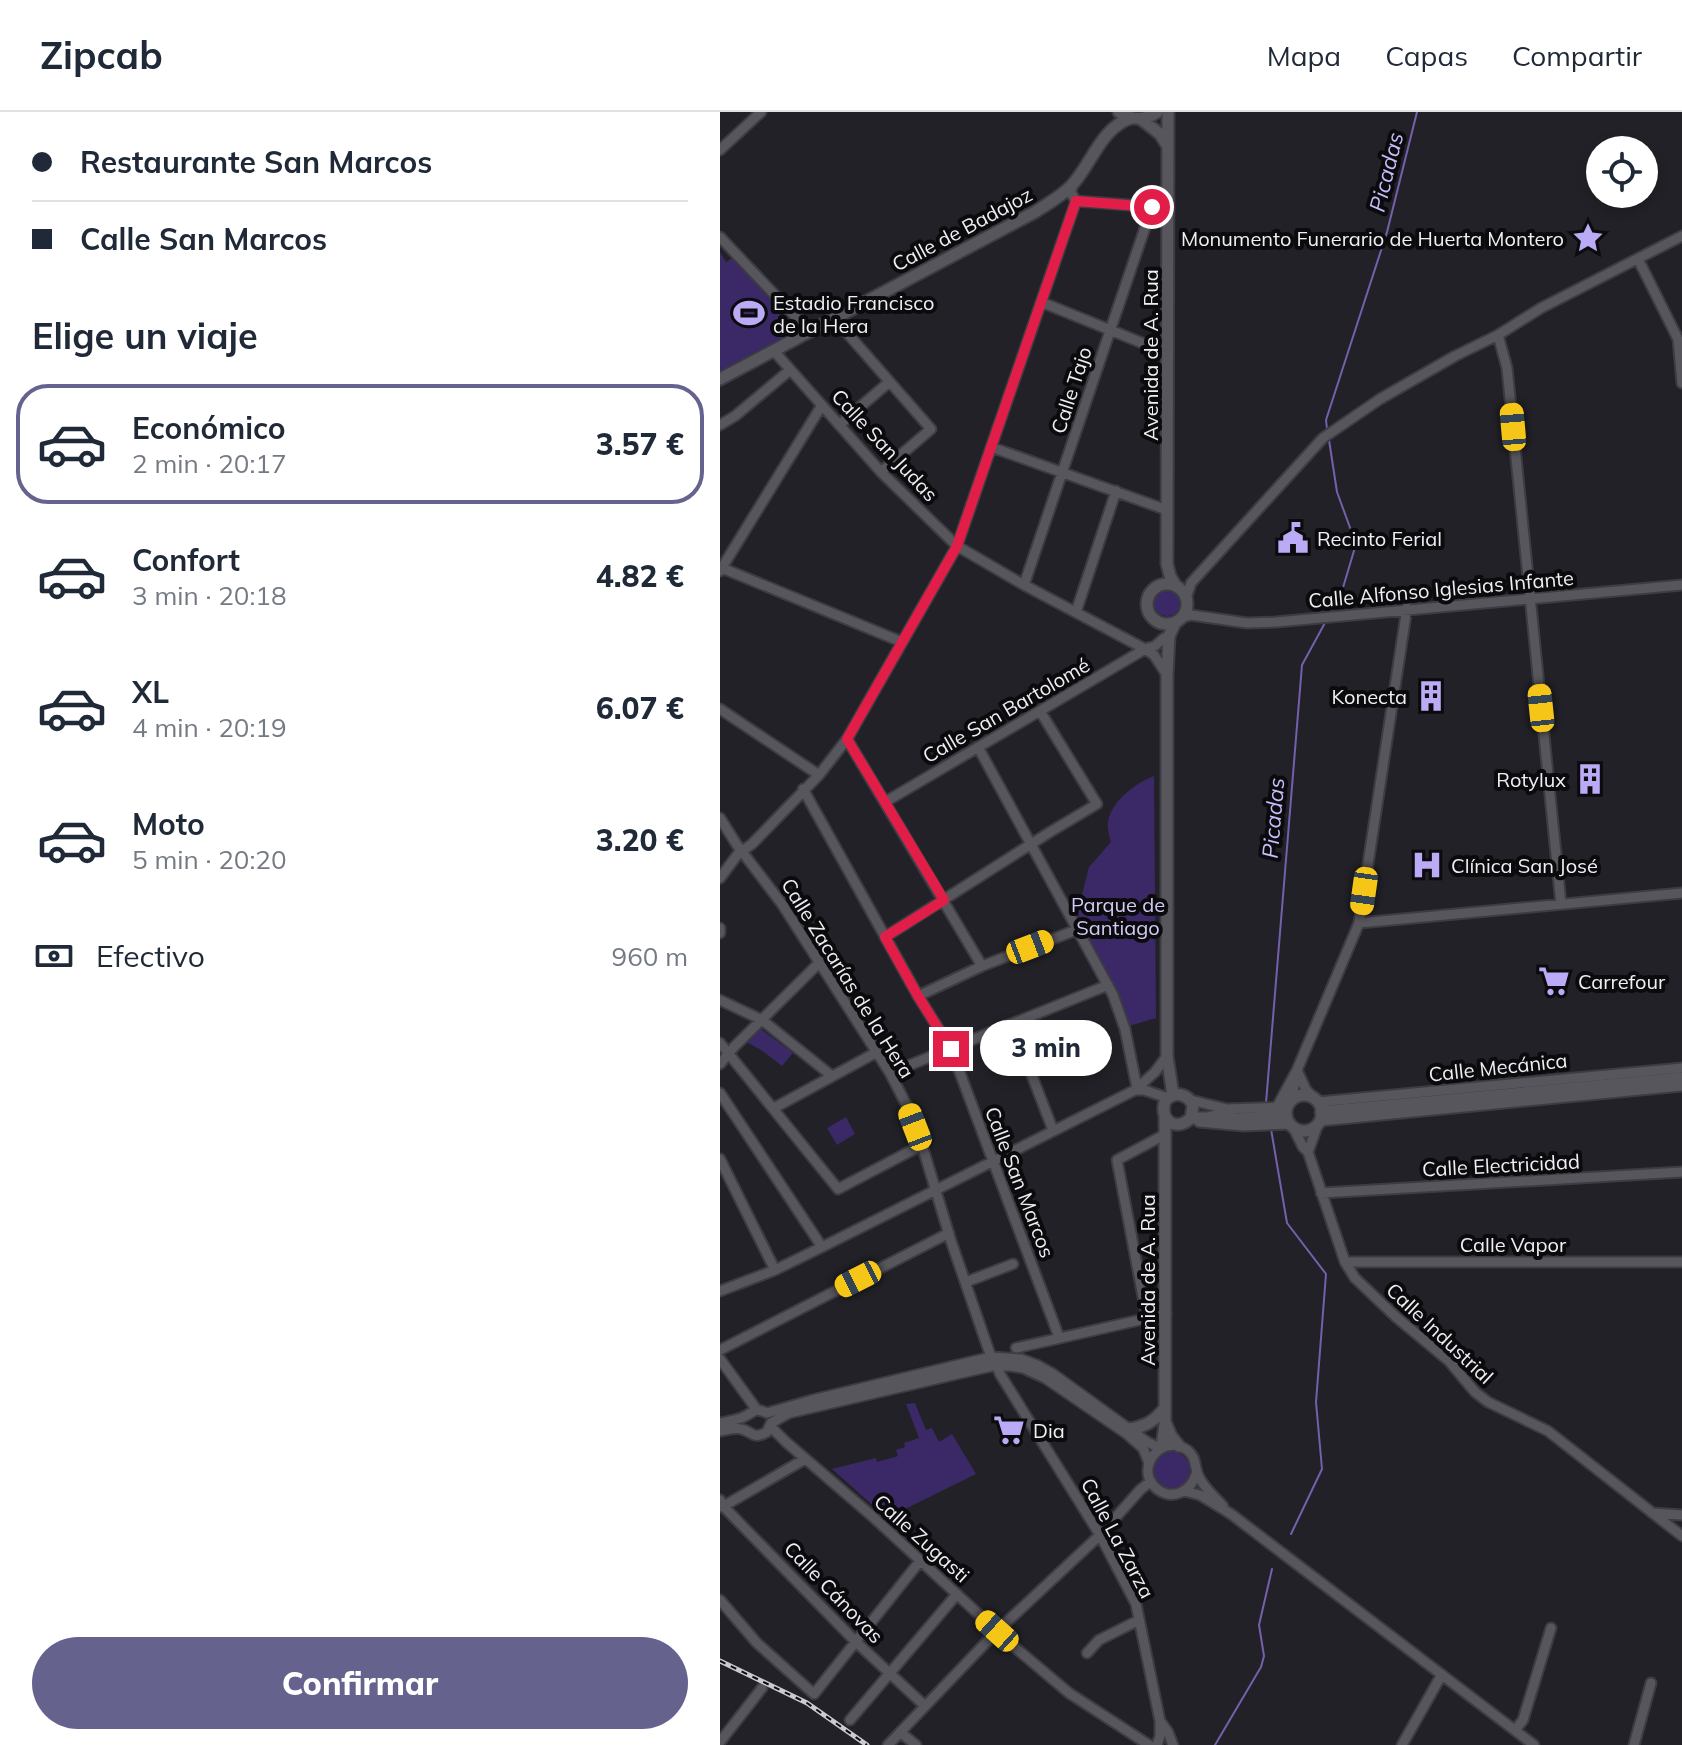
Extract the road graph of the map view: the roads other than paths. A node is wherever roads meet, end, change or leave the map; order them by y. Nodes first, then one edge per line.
1 (761, 112) edge
2 (1157, 112) edge
3 (1168, 112) edge
4 (1126, 115) edge
5 (1167, 146) junction
6 (720, 150) edge
7 (1072, 185) junction
8 (1076, 201) junction
9 (1152, 207) junction
10 (1169, 208) junction
11 (1682, 236) edge
12 (721, 239) edge
13 (1638, 259) junction
14 (1041, 302) junction
15 (834, 318) junction
16 (1109, 330) junction
17 (809, 331) junction
18 (1498, 335) junction
19 (773, 350) junction
20 (1167, 353) junction
21 (790, 370) junction
22 (720, 379) edge
23 (888, 383) junction
24 (1682, 383) edge
25 (822, 405) junction
26 (735, 416) junction
27 (720, 425) edge
28 (839, 425) junction
29 (720, 435) edge
30 (991, 447) junction
31 (881, 472) junction
32 (1063, 472) junction
33 (1116, 491) junction
34 (1167, 510) junction
35 (957, 546) junction
36 (1167, 564) junction
37 (721, 569) edge
38 (1191, 583) junction
39 (1024, 585) junction
40 (1682, 585) edge
41 (1159, 586) junction
42 (1176, 586) junction
43 (1529, 599) junction
44 (1187, 602) junction
45 (1407, 608) junction
46 (1076, 612) junction
47 (1204, 616) junction
48 (1178, 620) junction
49 (1160, 623) junction
50 (1164, 638) junction
51 (902, 642) junction
52 (1150, 652) junction
53 (1167, 655) junction
54 (1167, 675) junction
55 (720, 709) edge
56 (1040, 711) junction
57 (847, 739) junction
58 (978, 747) junction
59 (819, 775) junction
60 (803, 789) junction
61 (885, 802) junction
62 (720, 818) edge
63 (1032, 844) junction
64 (742, 850) junction
65 (720, 878) edge
66 (1682, 893) edge
67 (944, 900) junction
68 (1561, 904) junction
69 (1359, 923) junction
70 (1079, 929) junction
71 (885, 937) junction
72 (820, 962) junction
73 (982, 966) junction
74 (1108, 985) junction
75 (918, 996) junction
76 (720, 1000) edge
77 (762, 1020) junction
78 (1012, 1024) junction
79 (720, 1043) edge
80 (951, 1049) junction
81 (877, 1052) junction
82 (729, 1054) junction
83 (1167, 1056) junction
84 (720, 1064) edge
85 (1682, 1068) edge
86 (1297, 1070) junction
87 (890, 1073) junction
88 (832, 1076) junction
89 (1682, 1078) edge
90 (1682, 1086) edge
91 (1136, 1089) junction
92 (720, 1093) edge
93 (1170, 1096) junction
94 (774, 1108) junction
95 (1188, 1111) junction
96 (1318, 1112) junction
97 (1164, 1114) junction
98 (1278, 1115) junction
99 (1053, 1130) junction
100 (1164, 1135) junction
101 (922, 1145) junction
102 (1165, 1151) junction
103 (1308, 1152) junction
104 (720, 1159) edge
105 (994, 1162) junction
106 (1682, 1172) edge
107 (936, 1192) junction
108 (1321, 1193) junction
109 (949, 1233) junction
110 (822, 1247) junction
111 (1345, 1262) junction
112 (1682, 1262) edge
113 (1013, 1264) dead end
114 (775, 1270) junction
115 (966, 1282) junction
116 (720, 1291) edge
117 (1166, 1314) junction
118 (1147, 1318) junction
119 (1059, 1337) junction
120 (1016, 1348) dead end
121 (720, 1350) edge
122 (720, 1359) edge
123 (994, 1361) junction
124 (1165, 1408) junction
125 (746, 1417) junction
126 (766, 1421) junction
127 (720, 1423) edge
128 (1165, 1424) junction
129 (1130, 1429) junction
130 (746, 1430) junction
131 (720, 1431) edge
132 (1179, 1446) junction
133 (1161, 1448) junction
134 (805, 1459) junction
135 (1149, 1463) junction
136 (1196, 1474) junction
137 (1151, 1481) junction
138 (1184, 1491) junction
139 (721, 1505) edge
140 (1652, 1513) junction
141 (1231, 1514) junction
142 (1682, 1515) edge
143 (1100, 1535) junction
144 (1682, 1536) edge
145 (920, 1561) junction
146 (957, 1594) junction
147 (720, 1600) edge
148 (1139, 1620) junction
149 (1551, 1628) dead end
150 (997, 1631) junction
151 (856, 1642) junction
152 (1087, 1653) dead end
153 (889, 1674) junction
154 (1441, 1676) junction
155 (1651, 1683) dead end
156 (762, 1688) dead end
157 (925, 1706) junction
158 (850, 1720) dead end
159 (1160, 1721) junction
160 (1515, 1730) junction
161 (900, 1732) junction
162 (721, 1736) edge
163 (888, 1745) edge
164 (916, 1745) edge
165 (1149, 1745) edge
166 (1157, 1745) edge
167 (1173, 1745) edge
168 (1402, 1745) edge
169 (1534, 1745) edge
170 (1634, 1745) edge

1 - 6 street
2 - 4 street, Calle de Badajoz
3 - 5 street, Avenida de A. Rua
4 - 5 street
4 - 7 street, Calle de Badajoz
5 - 10 street, Avenida de A. Rua
7 - 8 street
7 - 15 street, Calle de Badajoz
8 - 9 street
8 - 14 street
9 - 10 street
9 - 16 street, Calle Tajo
10 - 20 street, Avenida de A. Rua
11 - 13 street
12 - 17 street
13 - 18 street
13 - 24 street
14 - 16 street
14 - 30 street
15 - 17 street, Calle de Badajoz
15 - 23 street
16 - 20 street
16 - 32 street, Calle Tajo
17 - 19 street, Calle de Badajoz
18 - 38 street
18 - 43 street
19 - 21 street, Calle San Judas
19 - 22 street, Calle de Badajoz
20 - 34 street, Avenida de A. Rua
21 - 25 street, Calle San Judas
21 - 26 street
23 - 28 street
23 - 31 street
25 - 28 street, Calle San Judas
25 - 37 street
26 - 27 street
26 - 29 street
28 - 31 street, Calle San Judas
30 - 32 street
30 - 35 street
31 - 35 street, Calle San Judas
32 - 33 street
32 - 39 street, Calle Tajo
33 - 34 street
33 - 46 street
34 - 36 street, Avenida de A. Rua
35 - 39 street, Calle San Judas
35 - 51 street
36 - 41 street, Avenida de A. Rua
36 - 42 street, Avenida de A. Rua
37 - 51 street
38 - 42 street
38 - 44 street
39 - 46 street, Calle San Judas
40 - 43 street, Calle Alfonso Iglesias Infante
41 - 42 street
41 - 49 street
42 - 44 street
43 - 45 street, Calle Alfonso Iglesias Infante
43 - 68 street
44 - 47 street, Calle Alfonso Iglesias Infante
44 - 48 street
45 - 47 street, Calle Alfonso Iglesias Infante
45 - 69 street
46 - 52 street, Calle San Judas
47 - 48 street, Calle Alfonso Iglesias Infante
48 - 49 street
48 - 53 street
49 - 50 street
50 - 52 street
50 - 53 street
51 - 57 street
52 - 53 street, Calle San Judas
52 - 54 street, Calle San Judas
52 - 56 street, Calle San Bartolomé
53 - 54 street
54 - 83 street
55 - 59 street
56 - 58 street, Calle San Bartolomé
56 - 63 street
57 - 59 street
57 - 61 street
58 - 61 street, Calle San Bartolomé
58 - 63 street
59 - 60 street
60 - 64 street
60 - 71 street, Calle San Marcos
61 - 67 street
62 - 64 street, Calle Zacarías de la Hera
63 - 67 street
63 - 70 street
64 - 65 street
64 - 72 street, Calle Zacarías de la Hera
66 - 68 street
67 - 71 street
67 - 73 street
68 - 69 street
69 - 86 street
70 - 73 street
70 - 74 street
71 - 75 street, Calle San Marcos
72 - 77 street
72 - 81 street, Calle Zacarías de la Hera
73 - 75 street
74 - 78 street
74 - 91 street
75 - 80 street, Calle San Marcos
76 - 77 street
77 - 82 street
77 - 88 street
78 - 80 street
78 - 99 street
79 - 82 street
80 - 87 street
80 - 105 street, Calle San Marcos
81 - 87 street, Calle Zacarías de la Hera
81 - 88 street
82 - 84 street
82 - 94 street
83 - 91 street
83 - 93 street
83 - 95 street
85 - 96 street, Calle Mecánica
86 - 96 street
86 - 98 street
86 - 98 street
87 - 101 street, Calle Zacarías de la Hera
88 - 94 street
89 - 96 street
90 - 96 street, Calle Mecánica
91 - 93 street
91 - 97 street
91 - 99 street
92 - 110 street
93 - 95 street
93 - 97 street
94 - 101 street
95 - 97 street
95 - 98 street
95 - 98 street
95 - 98 street
95 - 102 street, Avenida de A. Rua
96 - 98 street
96 - 98 street
96 - 103 street
97 - 100 street, Avenida de A. Rua
98 - 103 street, Calle Industrial
99 - 105 street
100 - 102 street, Avenida de A. Rua
100 - 118 street
101 - 107 street, Calle Zacarías de la Hera
102 - 117 street, Avenida de A. Rua
103 - 108 street, Calle Industrial
104 - 114 street
105 - 107 street
105 - 119 street, Calle San Marcos
106 - 108 street, Calle Electricidad
107 - 109 street, Calle Zacarías de la Hera
107 - 110 street
108 - 111 street, Calle Industrial
109 - 115 street, Calle Zacarías de la Hera
109 - 121 street
110 - 114 street
111 - 112 street, Calle Vapor
111 - 140 street, Calle Industrial
113 - 115 street
114 - 116 street
115 - 123 street, Calle Zacarías de la Hera
117 - 118 street
117 - 124 street, Avenida de A. Rua
118 - 119 street
119 - 120 street
122 - 126 street
123 - 126 street
123 - 129 street
123 - 135 street
123 - 143 street, Calle La Zarza
124 - 128 street, Avenida de A. Rua
124 - 129 street
125 - 126 street
125 - 127 street
125 - 130 street
126 - 130 street, Calle Zugasti
126 - 134 street, Calle Zugasti
128 - 132 street
128 - 133 street, Avenida de A. Rua
129 - 133 street
130 - 131 street, Calle Zugasti
132 - 133 street
132 - 136 street
133 - 135 street
134 - 139 street
134 - 145 street, Calle Zugasti
135 - 137 street
136 - 138 street
136 - 141 street
137 - 138 street
137 - 143 street
138 - 141 street
139 - 151 street, Calle Cánovas
140 - 142 street
140 - 144 street, Calle Industrial
141 - 154 street
143 - 148 street, Calle La Zarza
143 - 150 street
145 - 146 street, Calle Zugasti
145 - 151 street
146 - 150 street, Calle Zugasti
146 - 153 street
147 - 151 street
148 - 152 street
148 - 159 street, Calle La Zarza
149 - 160 street
150 - 157 street
150 - 165 street, Calle Zugasti
151 - 153 street, Calle Cánovas
153 - 157 street, Calle Cánovas
153 - 158 street
154 - 160 street
154 - 168 street
155 - 170 street
156 - 162 street
157 - 161 street
159 - 166 street, Calle La Zarza
159 - 167 street
160 - 169 street
161 - 163 street
161 - 164 street

